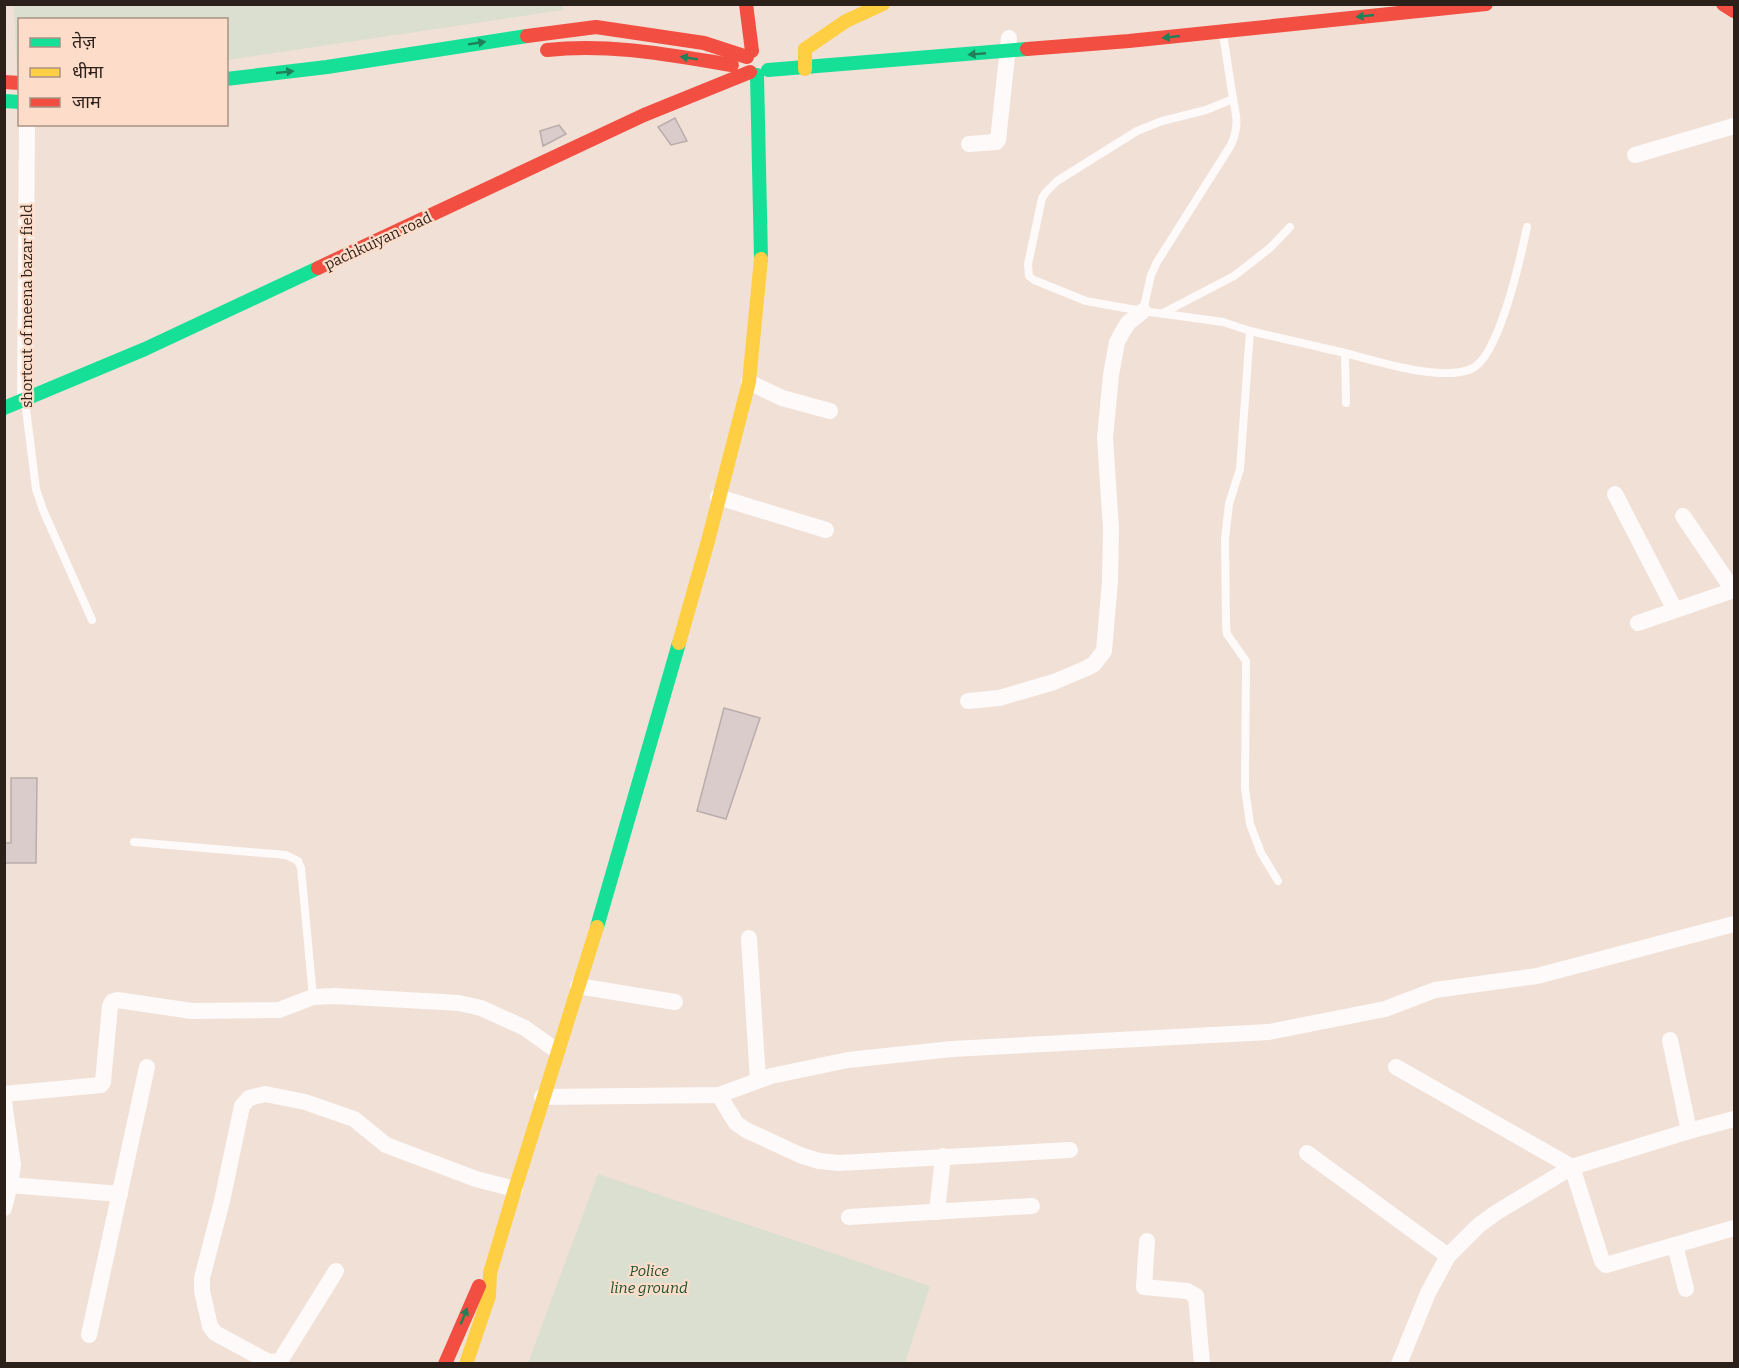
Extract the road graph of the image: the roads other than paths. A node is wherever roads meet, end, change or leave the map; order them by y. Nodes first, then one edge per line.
1 (746, 4) edge
2 (883, 4) edge
3 (1486, 4) edge
4 (1723, 4) edge
5 (1732, 4) edge
6 (1319, 6) edge
7 (1734, 10) edge
8 (845, 13) edge
9 (1321, 21) junction
10 (596, 27) junction
11 (1222, 32) junction
12 (1056, 33) dead end
13 (1008, 45) junction
14 (597, 47) junction
15 (430, 51) junction
16 (534, 51) dead end
17 (758, 63) junction
18 (805, 63) junction
19 (432, 67) dead end
20 (228, 78) edge
21 (1233, 99) junction
22 (27, 126) edge
23 (1734, 126) edge
24 (969, 144) dead end
25 (1635, 155) dead end
26 (1290, 227) dead end
27 (1527, 227) dead end
28 (1143, 311) junction
29 (1163, 313) junction
30 (1250, 331) junction
31 (1345, 353) junction
32 (749, 382) junction
33 (25, 400) junction
34 (1346, 403) dead end
35 (4, 408) edge
36 (830, 411) dead end
37 (1615, 494) dead end
38 (718, 497) junction
39 (1683, 516) dead end
40 (826, 530) dead end
41 (1734, 590) edge
42 (1675, 610) junction
43 (92, 620) dead end
44 (1638, 622) dead end
45 (968, 701) dead end
46 (134, 842) dead end
47 (1278, 881) dead end
48 (1734, 924) edge
49 (749, 938) dead end
50 (578, 986) junction
51 (314, 997) junction
52 (675, 1002) dead end
53 (1670, 1040) dead end
54 (557, 1051) junction
55 (147, 1067) dead end
56 (1396, 1067) dead end
57 (758, 1080) junction
58 (4, 1094) edge
59 (719, 1095) junction
60 (542, 1097) junction
61 (4, 1102) edge
62 (1734, 1119) edge
63 (1689, 1131) junction
64 (1070, 1150) dead end
65 (1307, 1154) dead end
66 (943, 1156) junction
67 (1572, 1167) junction
68 (10, 1185) junction
69 (515, 1189) junction
70 (120, 1194) junction
71 (1032, 1206) dead end
72 (4, 1208) edge
73 (937, 1212) junction
74 (849, 1217) dead end
75 (1734, 1228) edge
76 (1147, 1241) dead end
77 (1675, 1245) junction
78 (1448, 1256) junction
79 (336, 1271) dead end
80 (490, 1273) junction
81 (1686, 1289) dead end
82 (89, 1335) dead end
83 (445, 1364) edge
84 (466, 1364) edge
85 (1202, 1364) edge
86 (1400, 1364) edge

1 - 17 main road
2 - 8 main road
3 -> 9 main road
4 - 7 main road
5 - 7 main road
6 - 9 main road
8 - 18 main road
9 - 11 main road
10 - 14 main road
15 -> 10 main road
10 - 17 main road
11 -> 13 main road
11 - 21 lane
12 - 13 main road
13 - 18 main road
13 - 24 street
14 - 16 main road
17 -> 14 main road
15 - 19 main road
20 -> 15 main road
17 - 18 main road
17 - 32 main road
17 - 33 main road, pachkuiyan road
21 - 28 lane
21 - 28 lane
22 - 33 street, shortcut of meena bazar field
23 - 25 street
26 - 29 lane
27 - 31 lane
28 - 29 lane
28 - 45 street
29 - 30 lane
30 - 31 lane
30 - 47 lane
31 - 34 lane
32 - 36 street
32 - 38 main road
33 - 35 main road, pachkuiyan road
33 - 43 lane, shortcut of meena bazar field
37 - 42 street
38 - 40 street
38 - 50 main road
39 - 41 street
41 - 42 street
42 - 44 street
46 - 51 lane
48 - 57 street
49 - 57 street
50 - 52 street
50 - 54 main road
51 - 54 street
51 - 58 street
53 - 63 street
54 - 60 main road
55 - 70 street
56 - 67 street
57 - 59 street
59 - 60 street
59 - 66 street
60 - 69 main road
61 - 68 street
62 - 63 street
63 - 67 street
64 - 66 street
65 - 78 street
66 - 73 street
67 - 77 street
67 - 78 street
68 - 70 street
68 - 72 street
69 - 79 street
69 - 80 main road
70 - 82 street
71 - 73 street
73 - 74 street
75 - 77 street
76 - 85 street
77 - 81 street
78 - 86 street
83 -> 80 main road
80 - 84 main road

